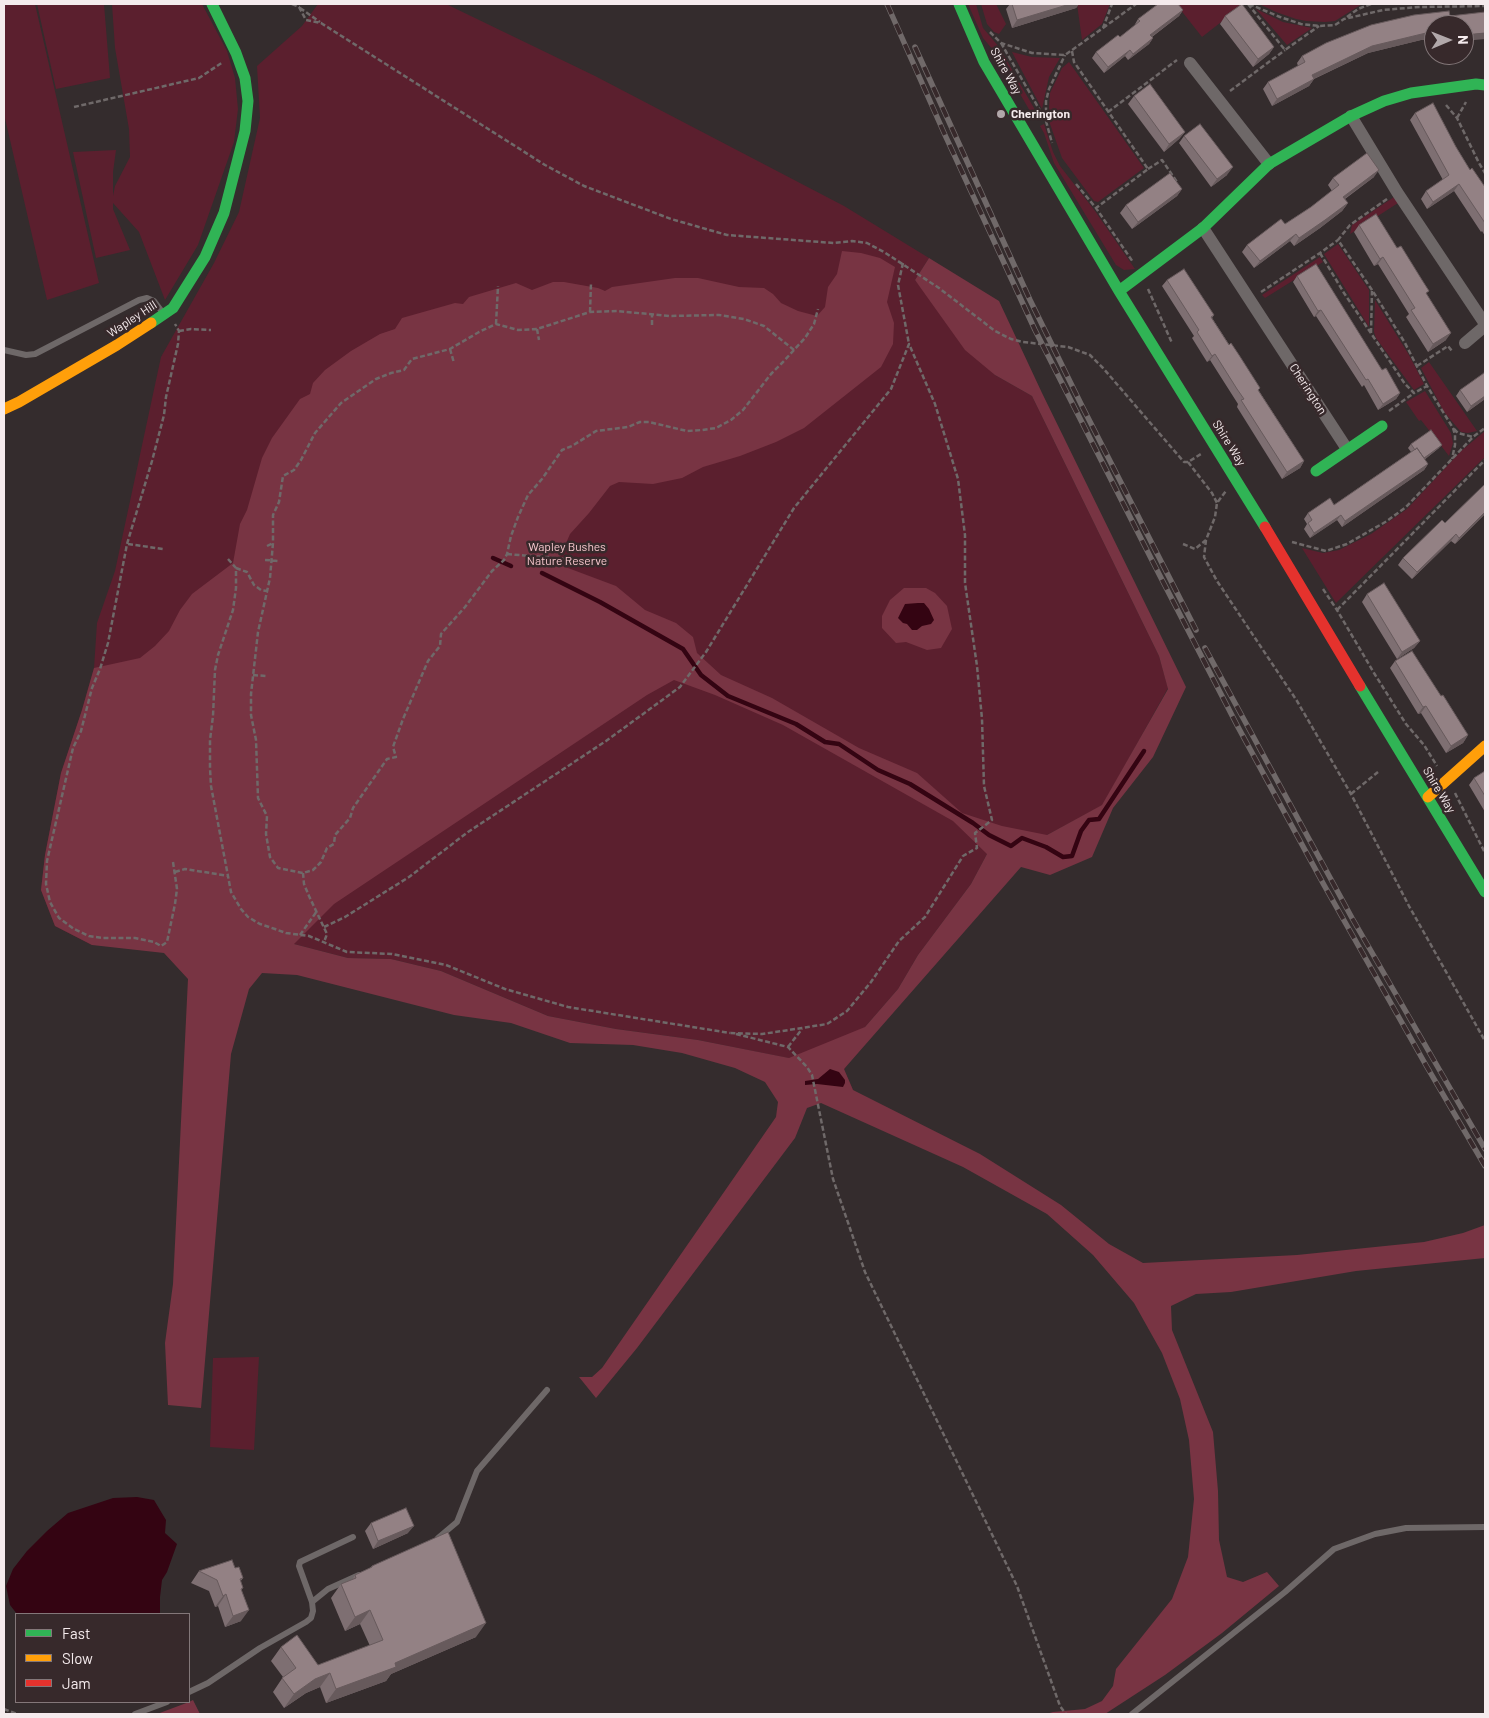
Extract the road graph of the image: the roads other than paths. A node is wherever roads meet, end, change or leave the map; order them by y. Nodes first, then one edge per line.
1 (212, 4) edge
2 (960, 4) edge
3 (1190, 63) road end
4 (1485, 85) edge
5 (1351, 116) junction
6 (1269, 164) junction
7 (1204, 228) junction
8 (1119, 291) junction
9 (168, 311) junction
10 (1485, 325) edge
11 (1465, 344) dead end
12 (4, 350) edge
13 (4, 409) edge
14 (1382, 426) road end
15 (1348, 449) junction
16 (1316, 471) dead end
17 (1485, 746) edge
18 (1428, 797) junction
19 (1485, 892) edge
20 (547, 1390) dead end
21 (1485, 1526) edge
22 (353, 1537) dead end
23 (431, 1543) edge
24 (362, 1574) edge
25 (312, 1602) junction
26 (190, 1692) edge
27 (164, 1703) edge
28 (135, 1714) edge
29 (1132, 1714) edge

1 - 9 street, Wapley Hill
2 - 8 street, Shire Way
3 - 6 street
4 - 5 street
5 - 6 street
5 - 10 street
6 - 7 street
7 - 8 street
7 - 15 street, Cherington
8 - 18 street, Shire Way
9 - 12 lane
9 - 13 street, Wapley Hill
10 - 11 street
14 - 15 street
15 - 16 street
17 - 18 street
18 - 19 street, Shire Way
20 - 23 lane
21 - 29 lane
22 - 25 lane
24 - 25 lane
25 - 26 lane
27 - 28 lane

